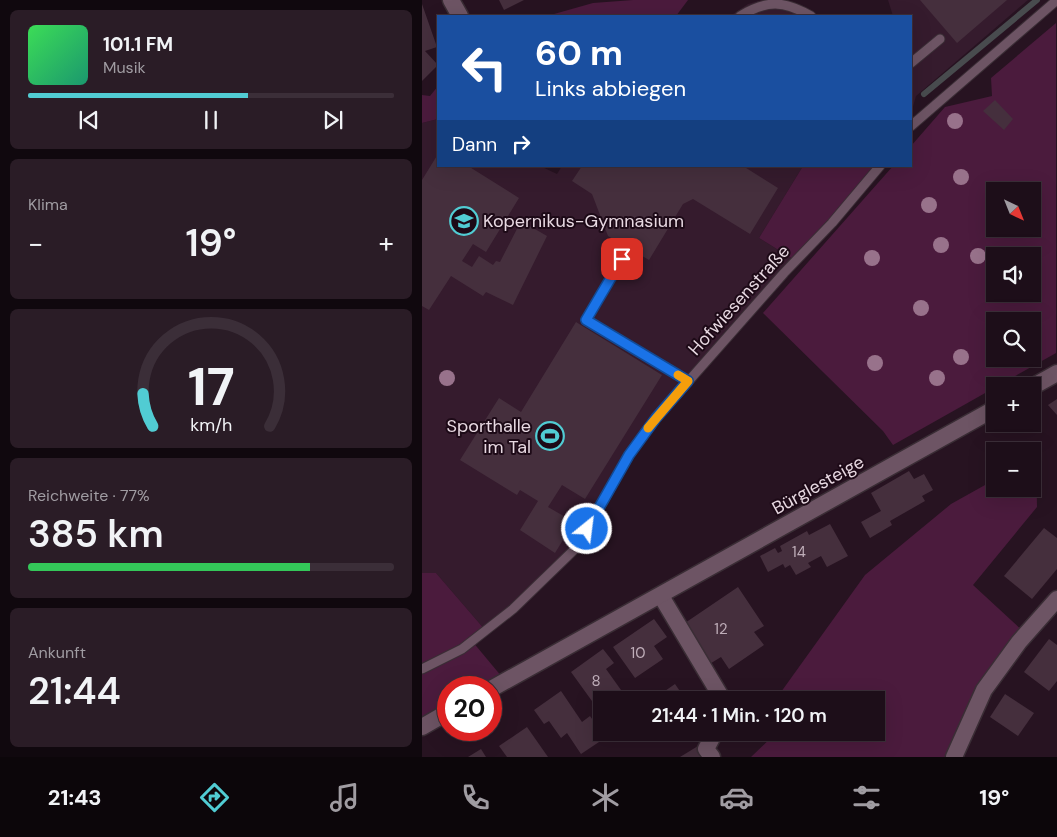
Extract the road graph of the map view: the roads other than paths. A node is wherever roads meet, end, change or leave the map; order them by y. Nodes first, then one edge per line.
1 (451, 0) edge
2 (1056, 0) edge
3 (459, 15) edge
4 (741, 15) edge
5 (809, 15) edge
6 (940, 39) dead end
7 (912, 62) edge
8 (912, 125) edge
9 (879, 167) edge
10 (622, 259) dead end
11 (1056, 374) edge
12 (688, 381) junction
13 (1041, 383) edge
14 (986, 413) edge
15 (661, 596) junction
16 (1056, 599) edge
17 (422, 669) edge
18 (502, 683) edge
19 (718, 691) edge
20 (437, 718) edge
21 (422, 727) edge
22 (710, 741) edge
23 (712, 757) edge
24 (954, 757) edge

1 - 3 street
2 - 8 lane
4 - 5 lane
6 - 7 lane
9 - 12 lane, Hofwiesenstraße
10 - 12 lane
11 - 13 street
12 - 17 lane, Hofwiesenstraße
14 - 15 street, Bürglesteige
15 - 18 street, Bürglesteige
15 - 19 street
16 - 24 street
20 - 21 street
22 - 23 street

